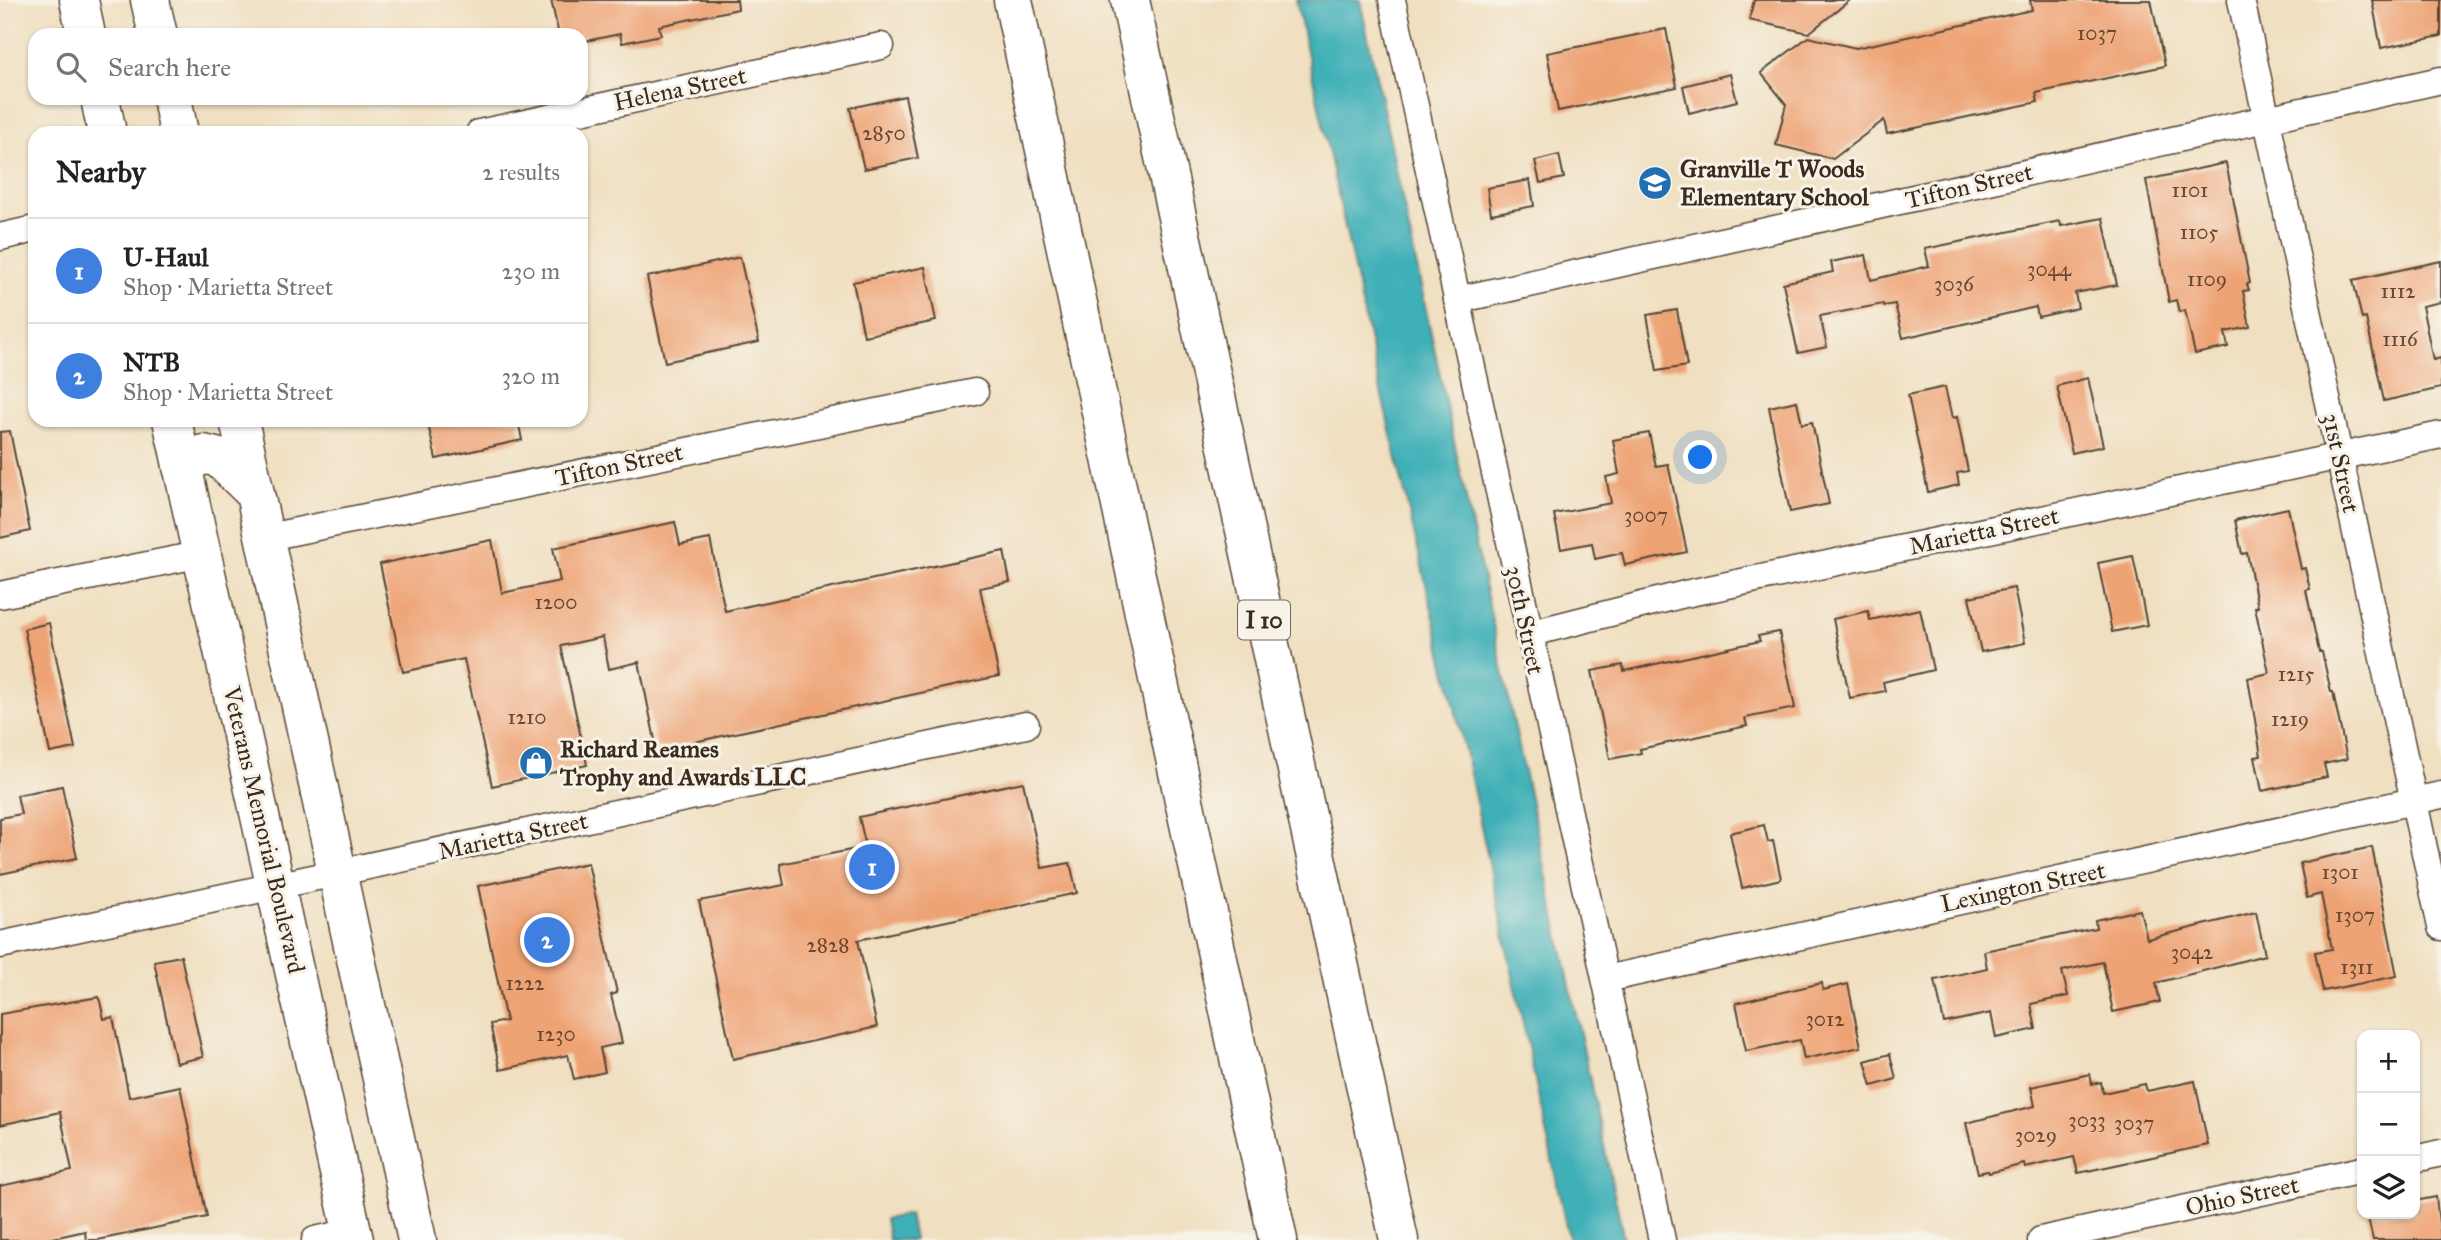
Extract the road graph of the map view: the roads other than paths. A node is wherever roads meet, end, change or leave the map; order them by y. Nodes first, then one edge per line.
1 (79, 0) edge
2 (1013, 0) edge
3 (1130, 0) edge
4 (1392, 0) edge
5 (2241, 0) edge
6 (85, 28) edge
7 (881, 46) dead end
8 (2441, 80) edge
9 (101, 105) edge
10 (173, 105) edge
11 (2267, 119) junction
12 (106, 126) edge
13 (178, 126) edge
14 (511, 126) edge
15 (28, 231) edge
16 (0, 237) edge
17 (1457, 300) junction
18 (975, 392) dead end
19 (173, 427) edge
20 (240, 427) edge
21 (2441, 435) edge
22 (2340, 456) junction
23 (182, 467) junction
24 (254, 492) junction
25 (263, 538) junction
26 (202, 554) junction
27 (0, 595) edge
28 (1528, 634) junction
29 (1026, 725) dead end
30 (2441, 795) edge
31 (2414, 801) junction
32 (339, 873) junction
33 (278, 885) junction
34 (2441, 927) edge
35 (0, 945) edge
36 (1606, 979) junction
37 (2441, 1153) edge
38 (2420, 1158) edge
39 (2357, 1171) edge
40 (353, 1236) edge
41 (315, 1240) edge
42 (417, 1240) edge
43 (1278, 1240) edge
44 (1399, 1240) edge
45 (1662, 1240) edge
46 (2040, 1240) edge

1 - 6 main road
2 - 43 main road
3 - 44 main road, I 10
4 - 17 street, 30th Street
5 - 11 street, 31st Street
7 - 14 street, Helena Street
8 - 11 street, Tifton Street
9 - 12 main road
10 - 13 main road
11 - 17 street, Tifton Street
11 - 22 street, 31st Street
15 - 16 street
17 - 28 street, 30th Street
18 - 25 street, Tifton Street
19 - 23 main road, Veterans Memorial Boulevard
20 - 24 main road
21 - 22 street, Marietta Street
22 - 28 street, Marietta Street
22 - 31 street, 31st Street
23 - 24 main road
23 - 26 main road, Veterans Memorial Boulevard
24 - 25 main road
25 - 32 main road
26 - 27 street
26 - 33 main road, Veterans Memorial Boulevard
28 - 36 street, 30th Street
29 - 32 street, Marietta Street
30 - 31 street, Lexington Street
31 - 34 street, 31st Street
31 - 36 street, Lexington Street
32 - 33 street, Marietta Street
32 - 42 main road
33 - 35 street, Marietta Street
33 - 40 main road, Veterans Memorial Boulevard
36 - 45 street, 30th Street
37 - 38 street
39 - 46 street, Ohio Street
40 - 41 street

